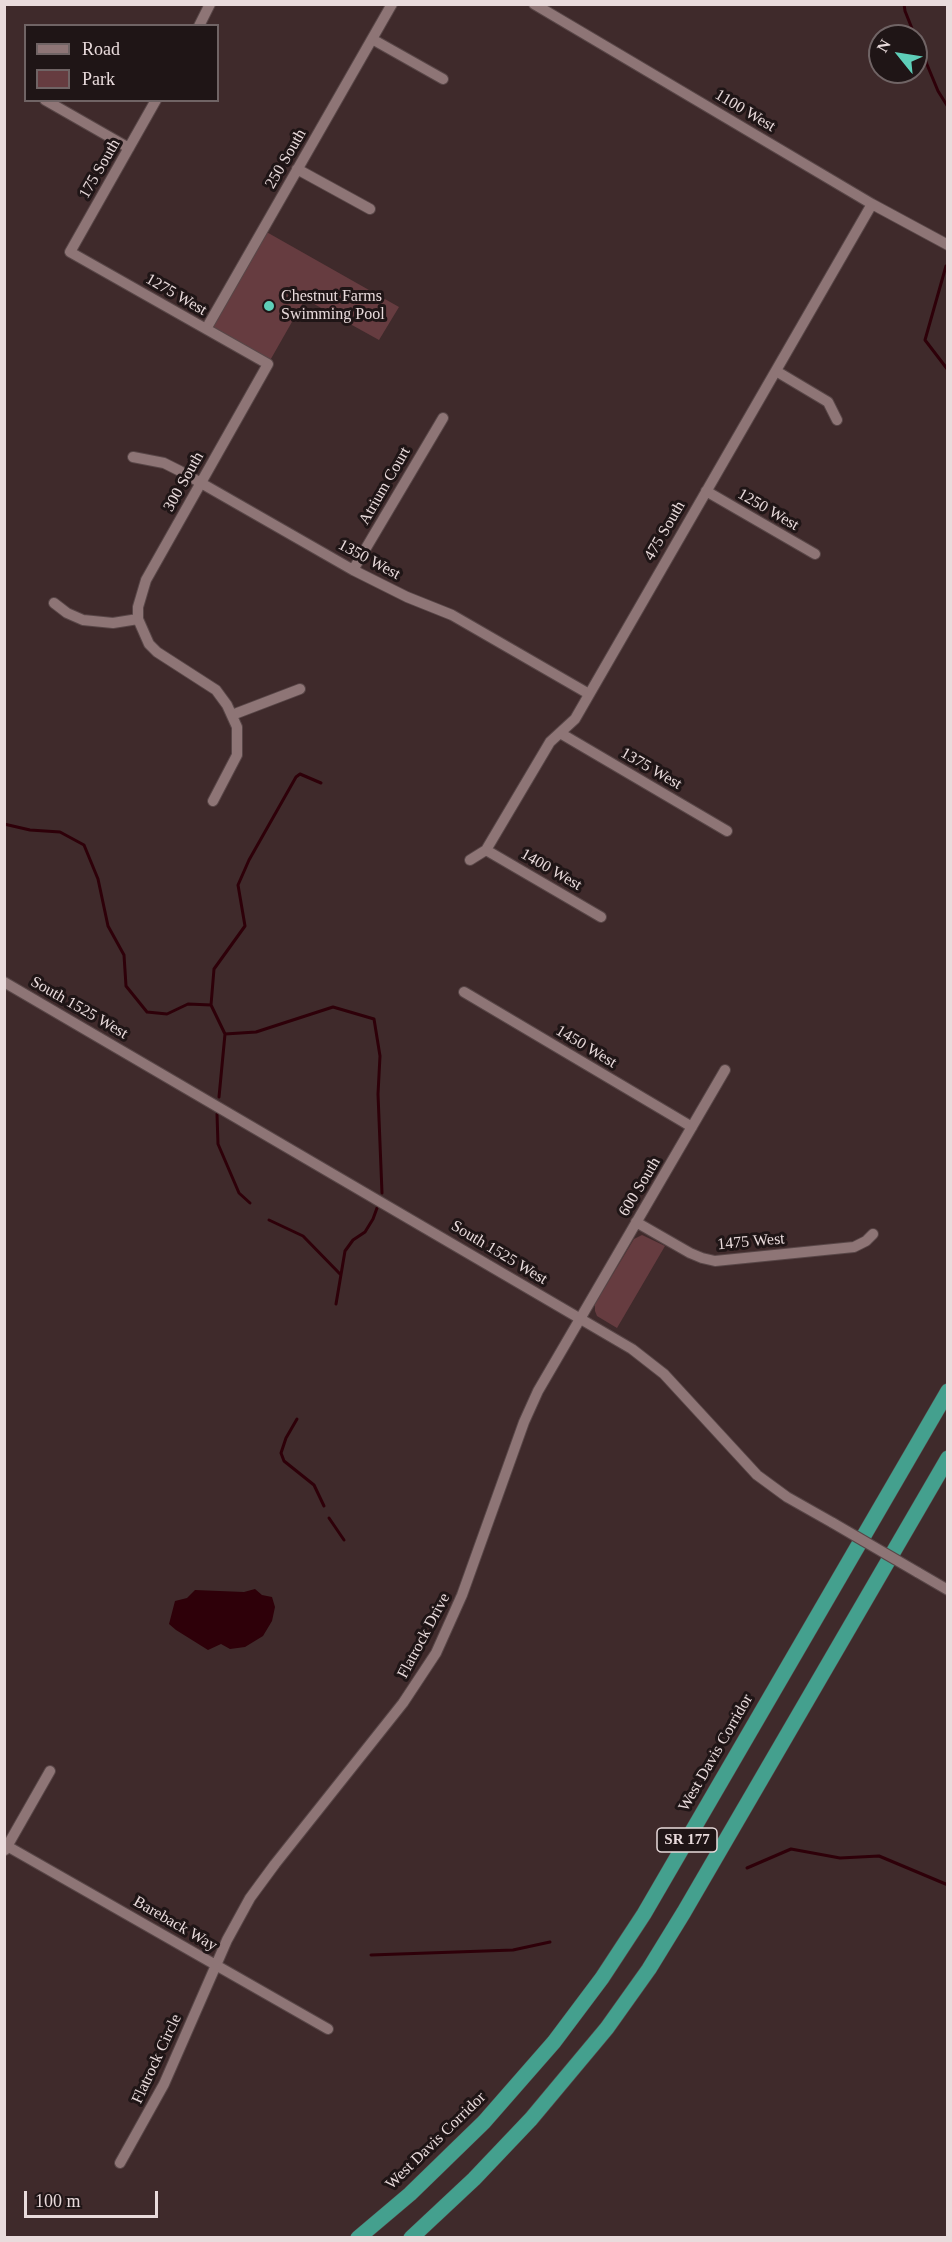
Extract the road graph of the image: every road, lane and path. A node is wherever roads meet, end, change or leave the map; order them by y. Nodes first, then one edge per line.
1 (210, 4) edge
2 (392, 4) edge
3 (534, 4) edge
4 (200, 24) edge
5 (372, 39) junction
6 (442, 79) dead end
7 (48, 102) edge
8 (155, 102) edge
9 (129, 148) junction
10 (297, 170) junction
11 (872, 204) junction
12 (370, 209) dead end
13 (946, 240) edge
14 (70, 252) joint
15 (206, 329) junction
16 (268, 364) joint
17 (776, 371) junction
18 (442, 418) dead end
19 (837, 420) dead end
20 (133, 457) dead end
21 (201, 483) junction
22 (706, 491) junction
23 (815, 554) dead end
24 (353, 570) junction
25 (54, 603) dead end
26 (138, 619) junction
27 (300, 689) dead end
28 (589, 694) junction
29 (232, 715) junction
30 (560, 733) junction
31 (213, 801) dead end
32 (727, 831) dead end
33 (486, 850) junction
34 (470, 860) dead end
35 (602, 917) dead end
36 (4, 982) edge
37 (464, 992) dead end
38 (725, 1070) dead end
39 (692, 1127) junction
40 (636, 1221) junction
41 (873, 1234) dead end
42 (579, 1318) junction
43 (948, 1391) edge
44 (948, 1458) edge
45 (948, 1590) edge
46 (50, 1771) dead end
47 (6, 1848) edge
48 (216, 1965) junction
49 (328, 2029) dead end
50 (120, 2163) dead end
51 (358, 2238) edge
52 (411, 2238) edge

1 - 4 street
2 - 5 street, 250 South
3 - 11 street, 1100 West
5 - 6 street
5 - 10 street, 250 South
7 - 9 street
8 - 9 street, 175 South
9 - 14 street, 175 South
10 - 12 street
10 - 15 street, 250 South
11 - 13 street, 1100 West
11 - 17 street, 475 South
14 - 15 street, 1275 West
15 - 16 street, 1275 West
16 - 21 street, 300 South
17 - 19 street
17 - 22 street, 475 South
18 - 24 street, Atrium Court
20 - 21 street, 1350 West
21 - 24 street, 1350 West
21 - 26 street, 300 South
22 - 23 street, 1250 West
22 - 28 street, 475 South
24 - 28 street, 1350 West
25 - 26 street
26 - 29 street
27 - 29 street
28 - 30 street, 475 South
29 - 31 street
30 - 32 street, 1375 West
30 - 33 street, 475 South
33 - 34 street, 475 South
33 - 35 street, 1400 West
36 - 42 street, South 1525 West
37 - 39 street, 1450 West
38 - 39 street, 600 South
39 - 40 street, 600 South
40 - 41 street, 1475 West
40 - 42 street, 600 South
42 - 45 street, South 1525 West, bridge
42 - 48 street, Flatrock Drive
43 - 51 highway, West Davis Corridor / SR 177
44 - 52 highway, SR 177
46 - 47 street
47 - 48 street, Bareback Way
48 - 49 street, Bareback Way
48 - 50 street, Flatrock Circle

